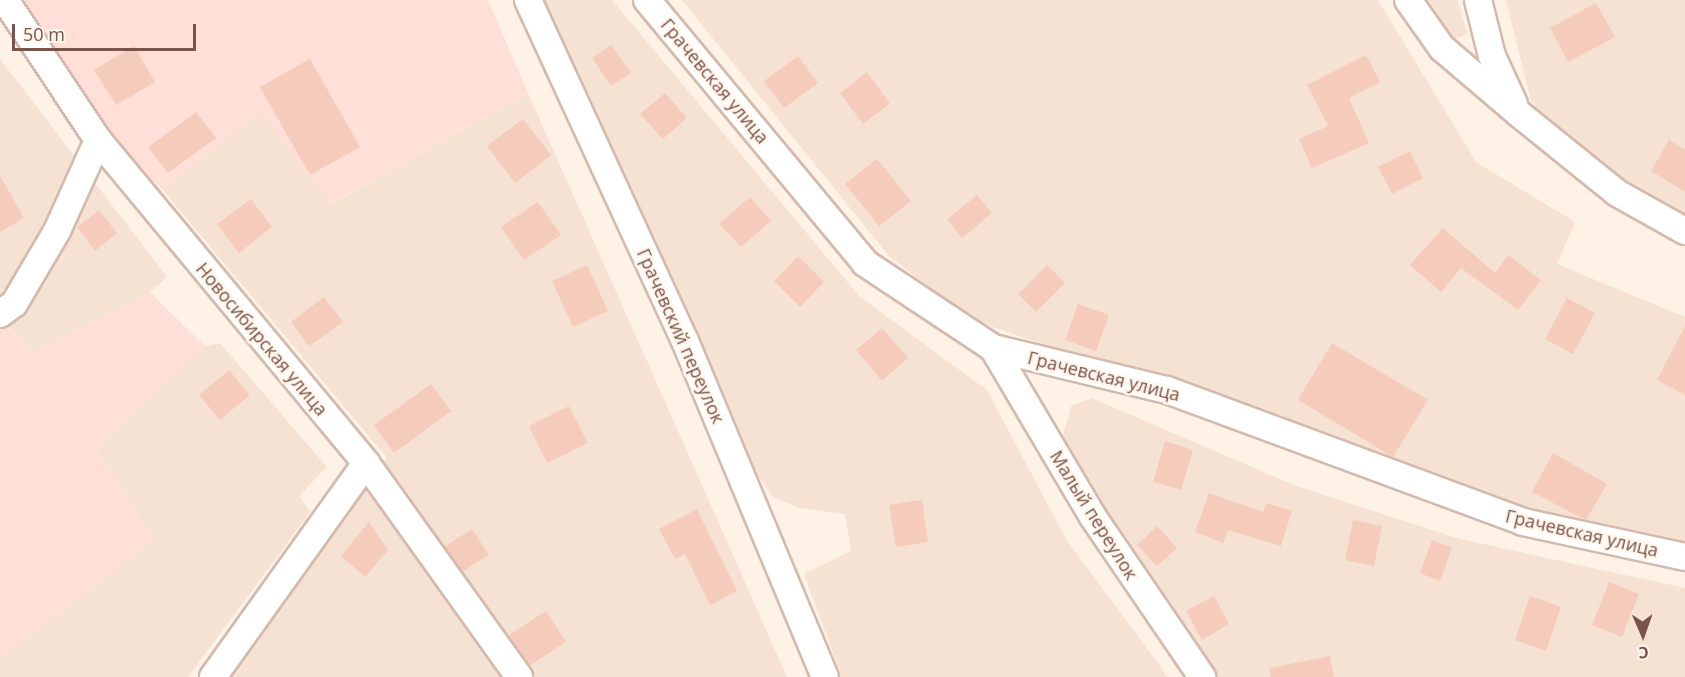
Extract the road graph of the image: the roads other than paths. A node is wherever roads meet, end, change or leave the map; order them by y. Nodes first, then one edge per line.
1 (5, 0) edge
2 (528, 0) edge
3 (647, 0) edge
4 (1408, 0) edge
5 (1478, 0) edge
6 (1518, 113) junction
7 (98, 140) junction
8 (1685, 231) edge
9 (0, 314) edge
10 (993, 348) junction
11 (366, 463) junction
12 (1685, 557) edge
13 (213, 677) edge
14 (519, 677) edge
15 (825, 677) edge
16 (1202, 677) edge

1 - 7 street, Новосибирская улица
2 - 15 street, Грачевский переулок
3 - 10 street, Грачевская улица
4 - 6 street
5 - 6 street
6 - 8 street
7 - 9 street
7 - 11 street, Новосибирская улица
10 - 12 street, Грачевская улица
10 - 16 street, Малый переулок
11 - 13 street
11 - 14 street, Новосибирская улица

